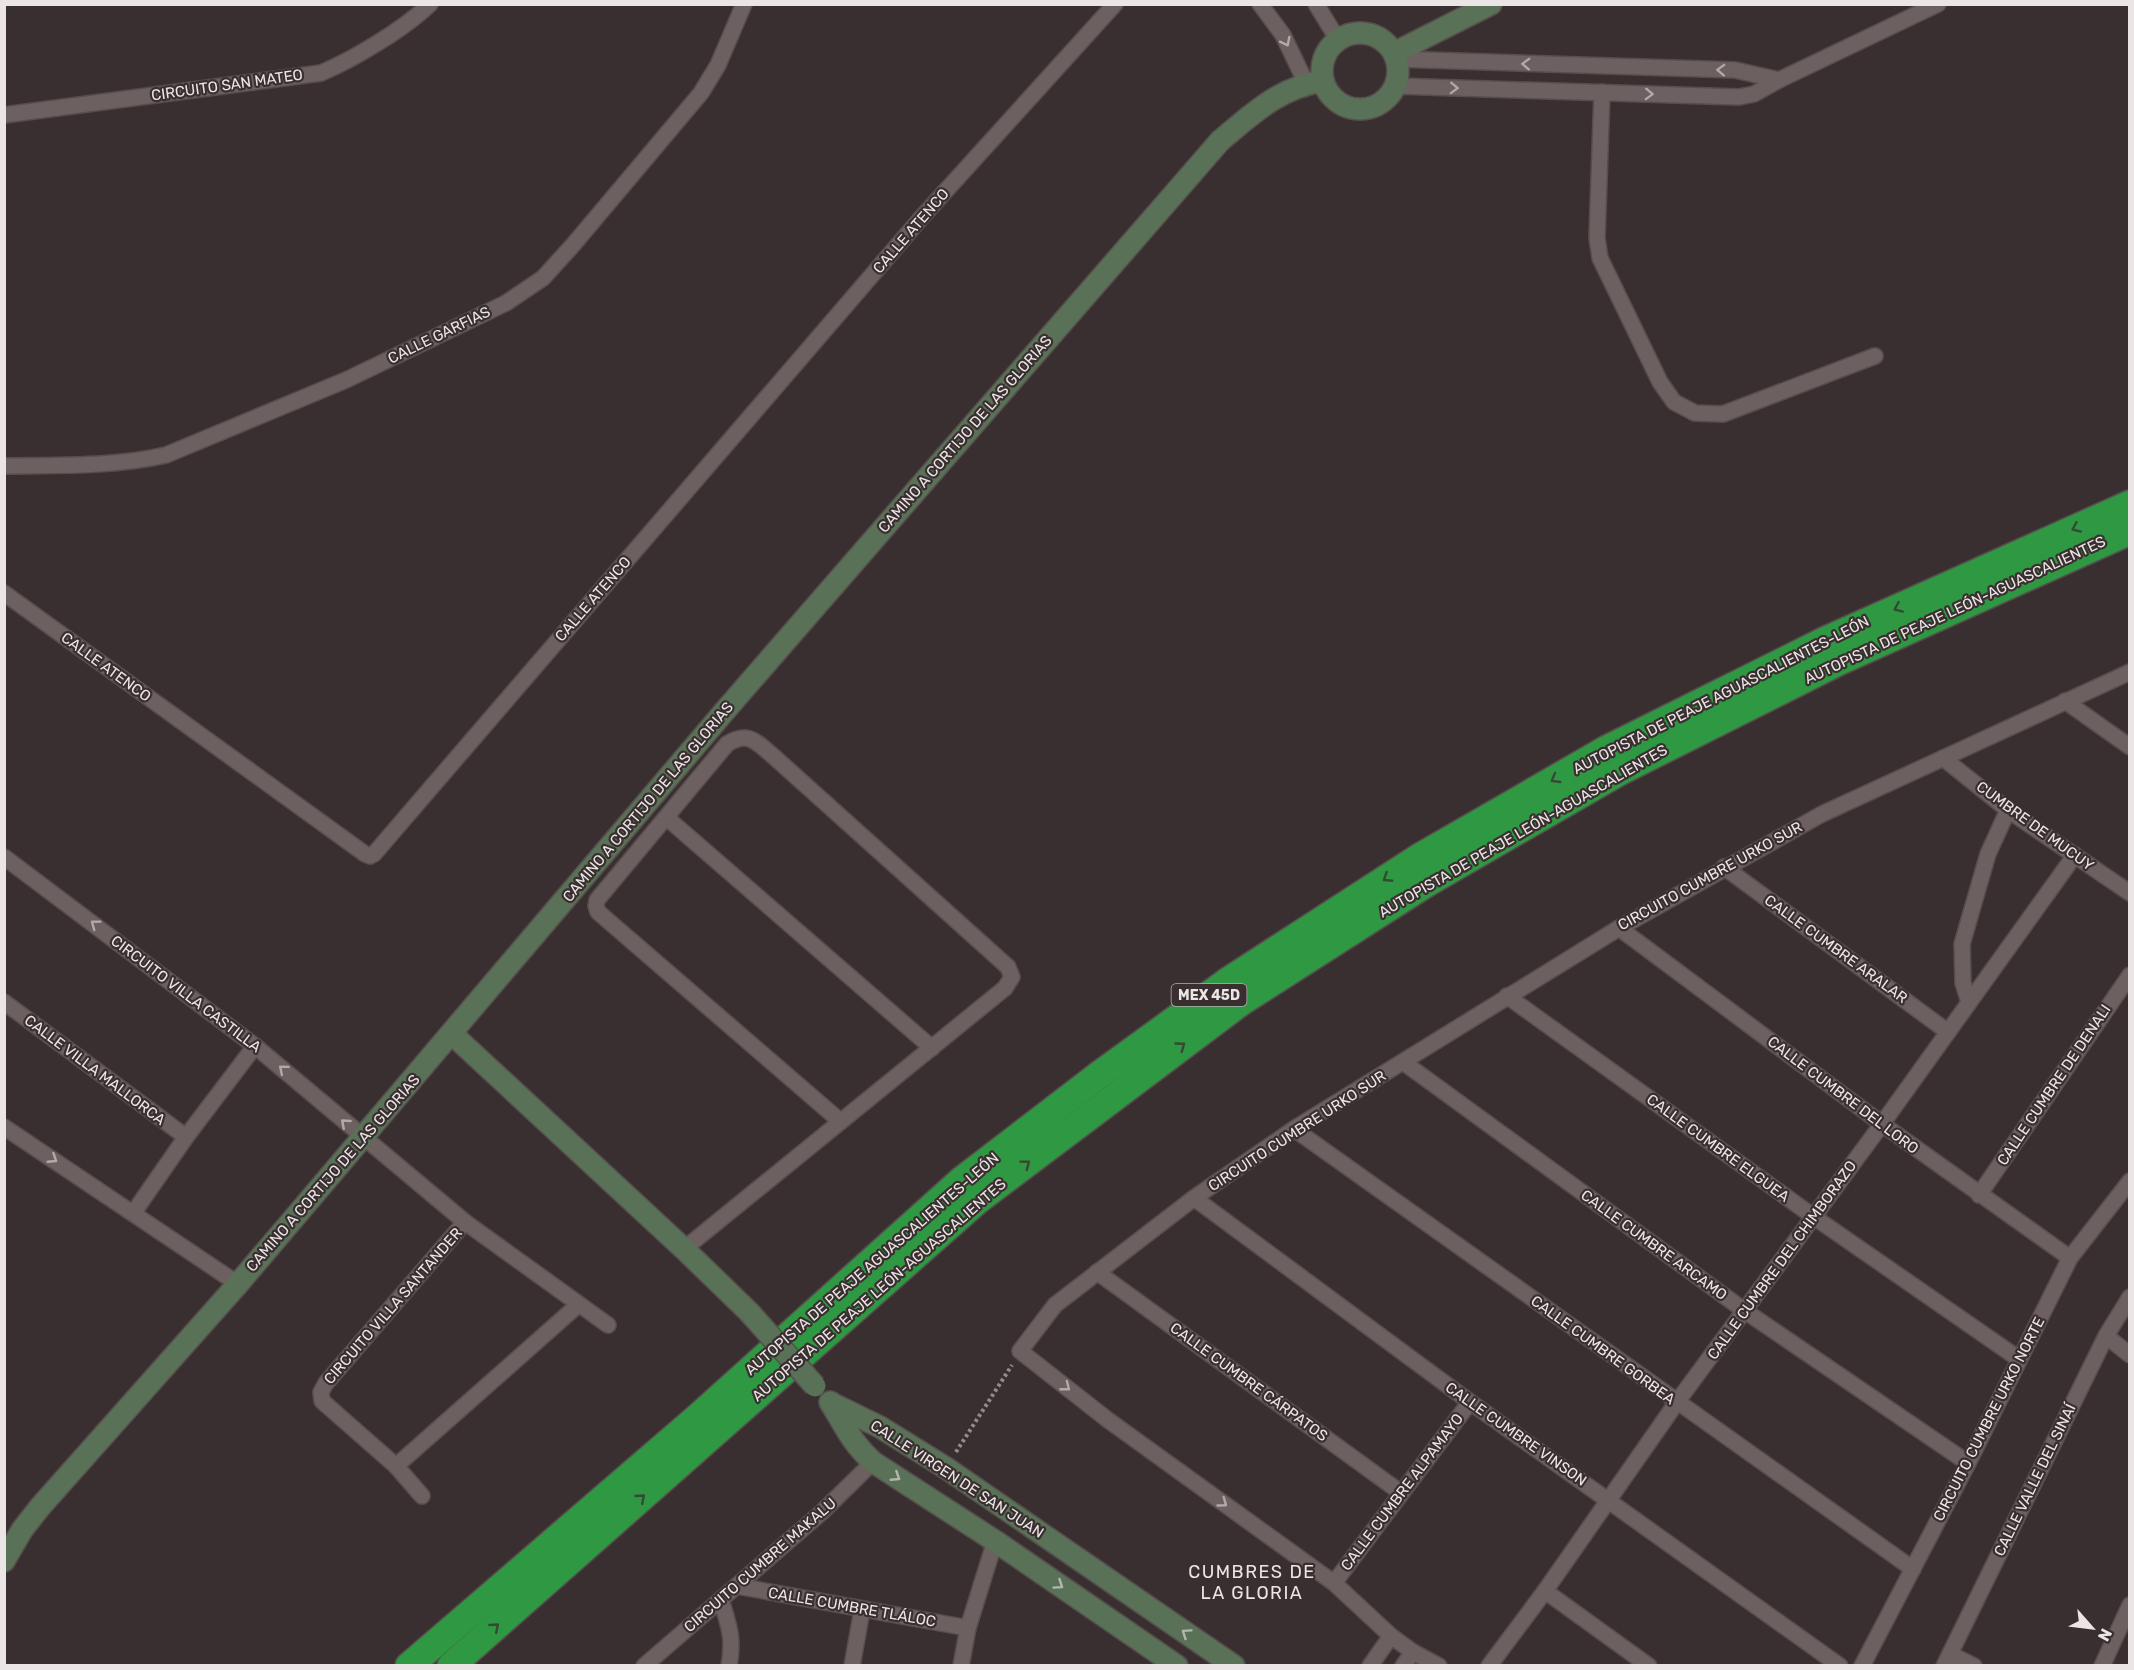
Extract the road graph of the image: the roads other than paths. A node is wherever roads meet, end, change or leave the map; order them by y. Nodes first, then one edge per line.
1 (430, 4) edge
2 (744, 4) edge
3 (1115, 4) edge
4 (1260, 4) edge
5 (1316, 4) edge
6 (1491, 4) edge
7 (1938, 4) edge
8 (1338, 40) junction
9 (1395, 56) junction
10 (1779, 80) junction
11 (1314, 82) junction
12 (1395, 86) junction
13 (1602, 92) junction
14 (4, 115) edge
15 (1875, 356) dead end
16 (4, 466) edge
17 (2130, 504) edge
18 (2130, 531) edge
19 (4, 593) edge
20 (2130, 672) edge
21 (2065, 701) junction
22 (2130, 747) edge
23 (1943, 758) junction
24 (2008, 810) junction
25 (668, 818) junction
26 (2075, 855) junction
27 (4, 857) edge
28 (1724, 867) junction
29 (2130, 893) edge
30 (1619, 927) junction
31 (2130, 975) edge
32 (1507, 996) junction
33 (4, 1002) edge
34 (1969, 1002) junction
35 (1947, 1032) junction
36 (452, 1034) junction
37 (255, 1046) junction
38 (932, 1048) junction
39 (1403, 1062) junction
40 (840, 1121) junction
41 (1882, 1124) junction
42 (4, 1127) edge
43 (1294, 1129) junction
44 (186, 1137) junction
45 (363, 1138) junction
46 (2130, 1181) edge
47 (1979, 1195) junction
48 (1194, 1198) junction
49 (134, 1212) junction
50 (1814, 1217) junction
51 (465, 1222) junction
52 (684, 1249) junction
53 (2070, 1258) junction
54 (1097, 1272) junction
55 (238, 1284) junction
56 (2130, 1297) edge
57 (578, 1305) junction
58 (1745, 1311) junction
59 (608, 1325) dead end
60 (2106, 1336) junction
61 (2130, 1355) edge
62 (2019, 1359) junction
63 (1470, 1402) junction
64 (1677, 1402) junction
65 (831, 1403) junction
66 (873, 1462) junction
67 (1968, 1463) junction
68 (396, 1466) junction
69 (1400, 1492) junction
70 (422, 1496) dead end
71 (1608, 1499) junction
72 (995, 1541) junction
73 (4, 1561) edge
74 (1913, 1569) junction
75 (1334, 1583) junction
76 (737, 1586) junction
77 (1545, 1591) junction
78 (722, 1600) junction
79 (862, 1610) junction
80 (2129, 1610) edge
81 (968, 1628) junction
82 (1391, 1636) junction
83 (1413, 1652) junction
84 (1947, 1660) edge
85 (409, 1665) edge
86 (451, 1665) edge
87 (644, 1665) edge
88 (729, 1665) edge
89 (852, 1665) edge
90 (962, 1665) edge
91 (1177, 1665) edge
92 (1234, 1665) edge
93 (1370, 1665) edge
94 (1403, 1665) edge
95 (1439, 1665) edge
96 (1489, 1665) edge
97 (1649, 1665) edge
98 (1840, 1665) edge
99 (1862, 1665) edge
100 (1974, 1665) edge
101 (2102, 1665) edge

1 - 14 street, CIRCUITO SAN MATEO
2 - 16 street, CALLE GARFIAS
3 - 19 street, CALLE ATENCO
4 -> 11 street
5 - 8 street
6 - 9 street
7 - 10 street
8 - 9 street
8 - 11 street
10 -> 9 street
9 - 12 street
13 -> 10 street
11 - 12 street
11 - 36 street, CAMINO A CORTIJO DE LAS GLORIAS
12 -> 13 street
13 - 15 street
17 -> 85 highway, AUTOPISTA DE PEAJE AGUASCALIENTES-LEÓN / MEX 45D
86 -> 18 highway, AUTOPISTA DE PEAJE LEÓN-AGUASCALIENTES / MEX 45D
20 - 21 street, CIRCUITO CUMBRE URKO SUR
21 - 22 street
21 - 23 street, CIRCUITO CUMBRE URKO SUR
23 - 24 street, CUMBRE DE MUCUY
23 - 28 street, CIRCUITO CUMBRE URKO SUR
24 - 26 street, CUMBRE DE MUCUY
24 - 34 street
25 - 38 street
25 - 38 street
25 - 40 street
26 - 29 street, CUMBRE DE MUCUY
26 - 34 street, CALLE CUMBRE DEL CHIMBORAZO
37 -> 27 street, CIRCUITO VILLA CASTILLA
28 - 30 street, CIRCUITO CUMBRE URKO SUR
28 - 35 street, CALLE CUMBRE ARALAR
30 - 32 street, CIRCUITO CUMBRE URKO SUR
30 - 41 street, CALLE CUMBRE DEL LORO
31 - 47 street, CALLE CUMBRE DE DENALI
32 - 39 street, CIRCUITO CUMBRE URKO SUR
32 - 50 street, CALLE CUMBRE ELGUEA
33 - 44 street, CALLE VILLA MALLORCA
34 - 35 street, CALLE CUMBRE DEL CHIMBORAZO
35 - 41 street, CALLE CUMBRE DEL CHIMBORAZO
36 - 45 street, CAMINO A CORTIJO DE LAS GLORIAS
36 - 52 street
37 - 44 street
45 -> 37 street, CIRCUITO VILLA CASTILLA
38 - 40 street
39 - 43 street, CIRCUITO CUMBRE URKO SUR
39 - 58 street, CALLE CUMBRE ARCAMO
40 - 52 street
41 - 47 street, CALLE CUMBRE DEL LORO
41 - 50 street, CALLE CUMBRE DEL CHIMBORAZO
42 -> 49 street
43 - 48 street, CIRCUITO CUMBRE URKO SUR
43 - 64 street, CALLE CUMBRE GORBEA
44 - 49 street
45 - 51 street, CIRCUITO VILLA SANTANDER
45 - 55 street, CAMINO A CORTIJO DE LAS GLORIAS
46 - 53 street, CIRCUITO CUMBRE URKO NORTE
47 - 53 street, CALLE CUMBRE DEL LORO
48 - 54 street, CIRCUITO CUMBRE URKO SUR
48 - 63 street, CALLE CUMBRE VINSON
49 - 55 street
50 - 58 street, CALLE CUMBRE DEL CHIMBORAZO
50 - 62 street, CALLE CUMBRE ELGUEA
51 - 57 street, CIRCUITO VILLA SANTANDER
51 - 68 street, CIRCUITO VILLA SANTANDER
52 - 65 street, bridge
53 - 62 street, CIRCUITO CUMBRE URKO NORTE
54 - 69 street, CALLE CUMBRE CÁRPATOS
54 -> 75 street, CIRCUITO CUMBRE URKO SUR
55 - 73 street, CAMINO A CORTIJO DE LAS GLORIAS
56 - 60 street, CALLE VALLE DEL SINAÍ
57 - 59 street, CIRCUITO VILLA SANTANDER
57 - 68 street
58 - 64 street, CALLE CUMBRE DEL CHIMBORAZO
58 - 67 street, CALLE CUMBRE ARCAMO
60 - 61 street
60 - 84 street, CALLE VALLE DEL SINAÍ
62 - 67 street, CIRCUITO CUMBRE URKO NORTE
63 - 69 street, CALLE CUMBRE ALPAMAYO
63 - 71 street, CALLE CUMBRE VINSON
64 - 71 street, CALLE CUMBRE DEL CHIMBORAZO
64 - 74 street, CALLE CUMBRE GORBEA
65 - 66 street, CALLE VIRGEN DE SAN JUAN
92 -> 65 street, CALLE VIRGEN DE SAN JUAN
66 -> 72 street, CALLE VIRGEN DE SAN JUAN
66 - 76 street, CIRCUITO CUMBRE MAKALU
67 - 74 street, CIRCUITO CUMBRE URKO NORTE
68 - 70 street, CIRCUITO VILLA SANTANDER
69 - 75 street, CALLE CUMBRE ALPAMAYO
71 - 77 street, CALLE CUMBRE DEL CHIMBORAZO
71 - 98 street, CALLE CUMBRE VINSON
72 - 81 street
72 -> 91 street, CALLE VIRGEN DE SAN JUAN
74 - 99 street, CIRCUITO CUMBRE URKO NORTE
75 - 82 street
76 - 78 street, CIRCUITO CUMBRE MAKALU
76 - 79 street, CALLE CUMBRE TLÁLOC
77 - 96 street, CALLE CUMBRE DEL CHIMBORAZO
77 - 97 street
78 - 87 street, CIRCUITO CUMBRE MAKALU
78 - 88 street
79 - 81 street, CALLE CUMBRE TLÁLOC
79 - 89 street
80 - 101 street
81 - 90 street
82 - 83 street
82 - 93 street
83 - 94 street
83 - 95 street
84 - 100 street

